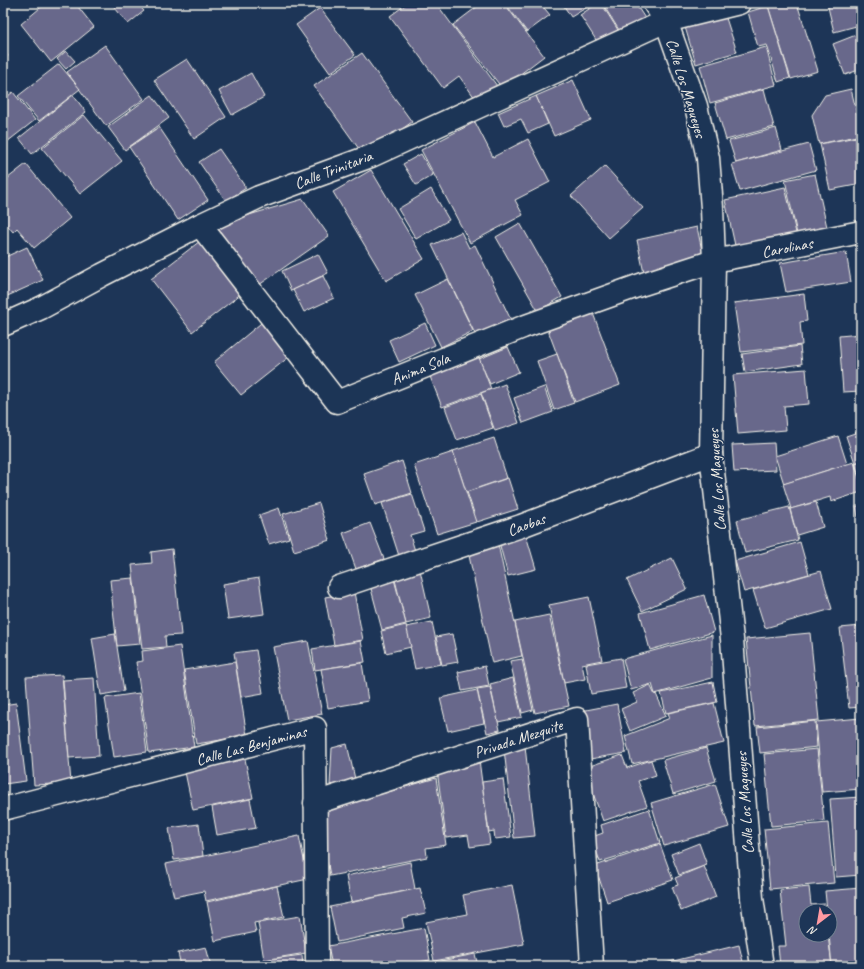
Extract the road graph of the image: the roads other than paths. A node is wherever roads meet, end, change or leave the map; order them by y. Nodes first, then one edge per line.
1 (654, 3) edge
2 (739, 3) edge
3 (666, 21) junction
4 (200, 225) junction
5 (861, 232) edge
6 (714, 261) junction
7 (3, 324) edge
8 (711, 454) junction
9 (339, 587) dead end
10 (315, 803) junction
11 (3, 809) edge
12 (317, 966) edge
13 (592, 966) edge
14 (762, 966) edge

1 - 3 street, Calle Los Magueyes
2 - 3 street, Calle Trinitaria
3 - 4 street, Calle Trinitaria
3 - 6 street, Calle Los Magueyes
4 - 6 street, Anima Sola
4 - 7 street, Calle Trinitaria
5 - 6 street, Carolinas
6 - 8 street, Calle Los Magueyes
8 - 9 street, Caobas
8 - 14 street, Calle Los Magueyes
10 - 11 street, Calle Las Benjaminas
10 - 12 street, Calle Las Benjaminas
10 - 13 street, Privada Mezquite

